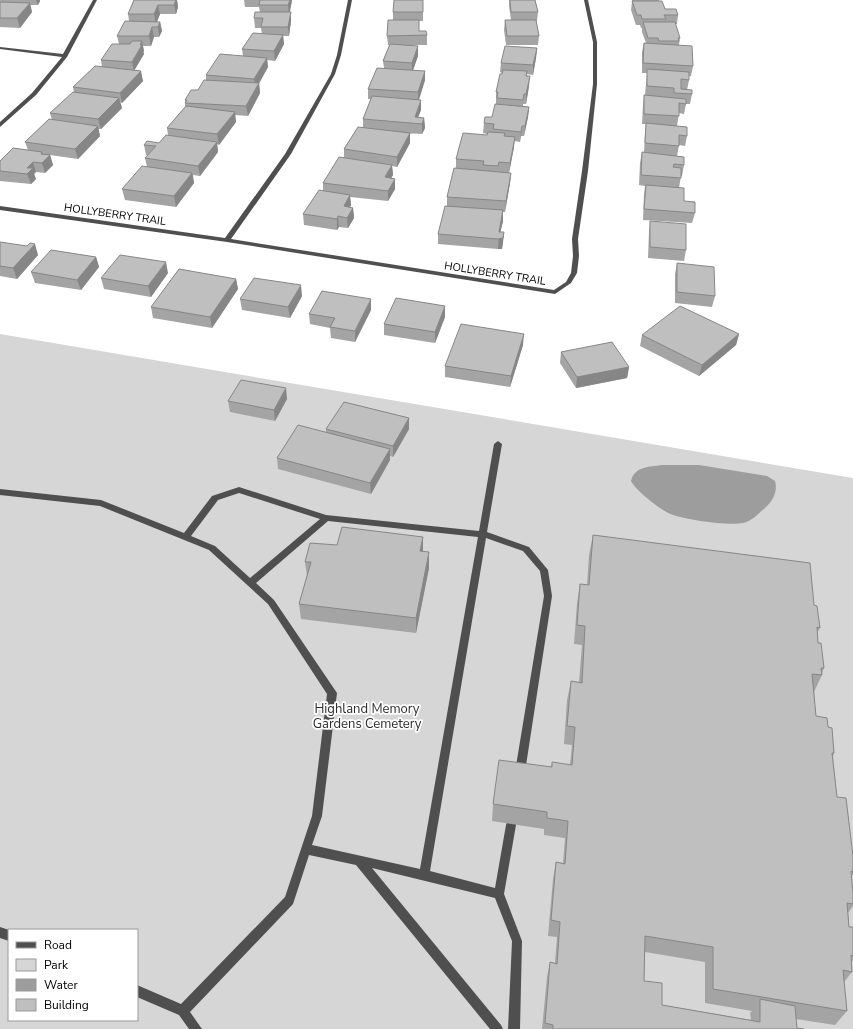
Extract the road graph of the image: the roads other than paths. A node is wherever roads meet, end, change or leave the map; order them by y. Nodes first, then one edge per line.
1 (95, 0) edge
2 (350, 0) edge
3 (586, 0) edge
4 (0, 48) edge
5 (65, 56) junction
6 (0, 125) edge
7 (0, 208) edge
8 (227, 240) junction
9 (498, 444) dead end
10 (0, 492) edge
11 (326, 518) junction
12 (482, 534) junction
13 (186, 537) junction
14 (250, 583) junction
15 (518, 780) edge
16 (511, 825) edge
17 (306, 849) junction
18 (359, 861) junction
19 (424, 875) junction
20 (499, 894) junction
21 (138, 991) edge
22 (183, 1011) junction
23 (196, 1029) edge
24 (497, 1029) edge
25 (514, 1029) edge

1 - 5 street
2 - 8 street
3 - 8 street, HOLLYBERRY TRAIL
4 - 5 street
5 - 6 street
7 - 8 street, HOLLYBERRY TRAIL
9 - 12 street
10 - 13 street
11 - 12 street
11 - 13 street
11 - 14 street
12 - 15 street
12 - 19 street
13 - 14 street
14 - 17 street
16 - 20 street
17 - 18 street
17 - 22 street
18 - 19 street
18 - 24 street
19 - 20 street
20 - 25 street
21 - 22 street
22 - 23 street

